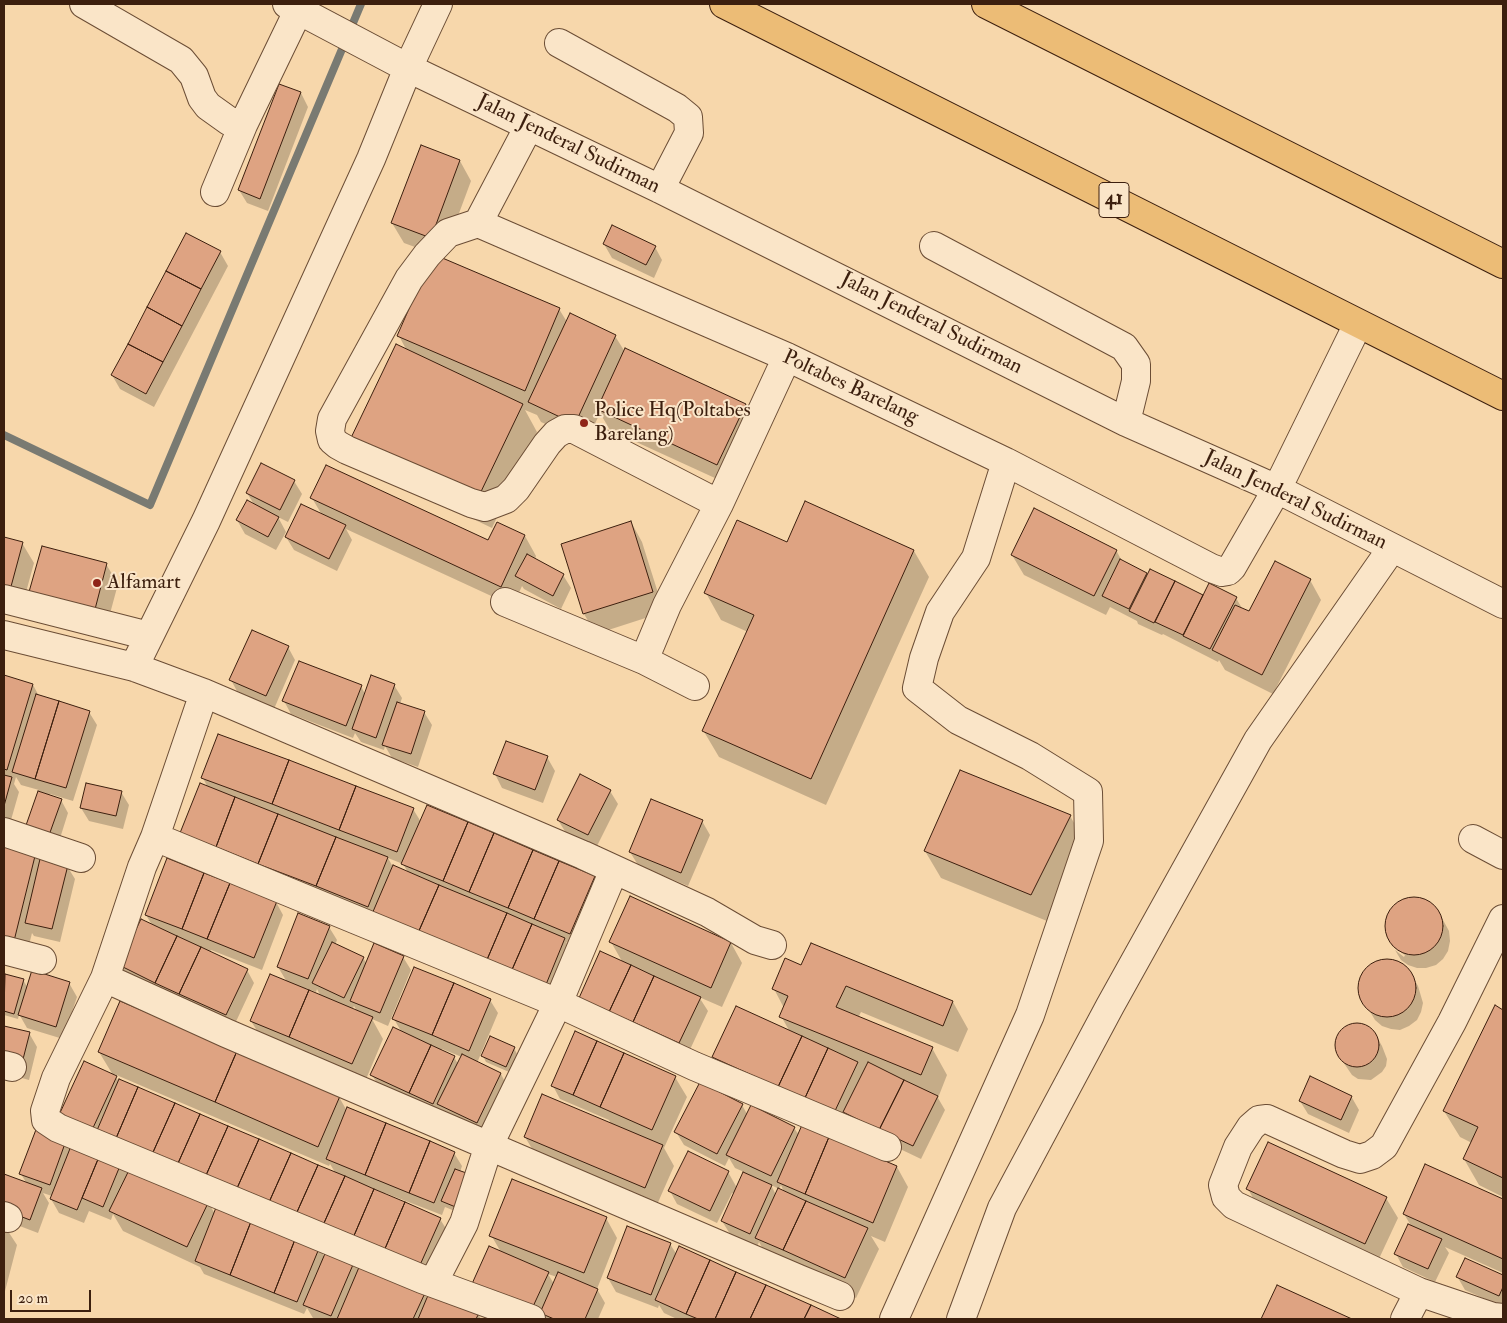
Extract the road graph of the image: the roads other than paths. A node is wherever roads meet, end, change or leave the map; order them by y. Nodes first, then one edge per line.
1 (84, 4) edge
2 (438, 4) edge
3 (724, 4) edge
4 (986, 4) edge
5 (293, 7) edge
6 (559, 42) dead end
7 (408, 68) junction
8 (243, 125) junction
9 (529, 126) junction
10 (660, 189) junction
11 (215, 192) dead end
12 (478, 224) junction
13 (934, 246) dead end
14 (1503, 264) edge
15 (1358, 324) junction
16 (787, 357) junction
17 (1503, 396) edge
18 (1126, 422) junction
19 (1006, 462) junction
20 (1277, 489) junction
21 (719, 504) junction
22 (1392, 548) junction
23 (4, 599) edge
24 (505, 602) dead end
25 (1503, 604) edge
26 (4, 635) edge
27 (149, 636) junction
28 (644, 660) junction
29 (134, 667) junction
30 (695, 686) dead end
31 (204, 693) junction
32 (4, 832) edge
33 (155, 837) junction
34 (1473, 839) dead end
35 (1503, 855) edge
36 (81, 858) dead end
37 (614, 870) junction
38 (1503, 919) edge
39 (772, 945) dead end
40 (4, 950) edge
41 (42, 960) dead end
42 (105, 978) junction
43 (558, 1004) junction
44 (489, 1145) junction
45 (887, 1147) dead end
46 (433, 1283) junction
47 (1419, 1292) junction
48 (840, 1296) dead end
49 (1503, 1318) edge
50 (531, 1319) edge
51 (894, 1319) edge
52 (961, 1319) edge
53 (1405, 1319) edge

1 - 8 street
2 - 7 street
3 - 15 highway, 41
4 - 14 highway
5 - 7 street, Jalan Jenderal Sudirman
5 - 8 street
6 - 10 street
7 - 9 street, Jalan Jenderal Sudirman
7 - 27 street
8 - 11 street
9 - 10 street, Jalan Jenderal Sudirman
9 - 12 street
10 - 18 street, Jalan Jenderal Sudirman
12 - 16 street, Poltabes Barelang
12 - 21 street
13 - 18 street
15 - 17 highway, 41
15 - 20 street
16 - 19 street, Poltabes Barelang
16 - 21 street
18 - 20 street, Jalan Jenderal Sudirman
19 - 20 street, Poltabes Barelang
19 - 51 street
20 - 22 street, Jalan Jenderal Sudirman
21 - 28 street
22 - 25 street, Jalan Jenderal Sudirman
22 - 52 street
23 - 27 street
24 - 28 street
26 - 29 street
27 - 29 street
28 - 30 street
29 - 31 street
31 - 33 street
31 - 37 street
32 - 36 street
33 - 42 street
33 - 43 street
34 - 35 street
37 - 39 street
37 - 43 street
38 - 47 street
40 - 41 street
42 - 44 street
42 - 46 street
43 - 44 street
43 - 45 street
44 - 46 street
44 - 48 street
46 - 50 street
47 - 49 street
47 - 53 street

